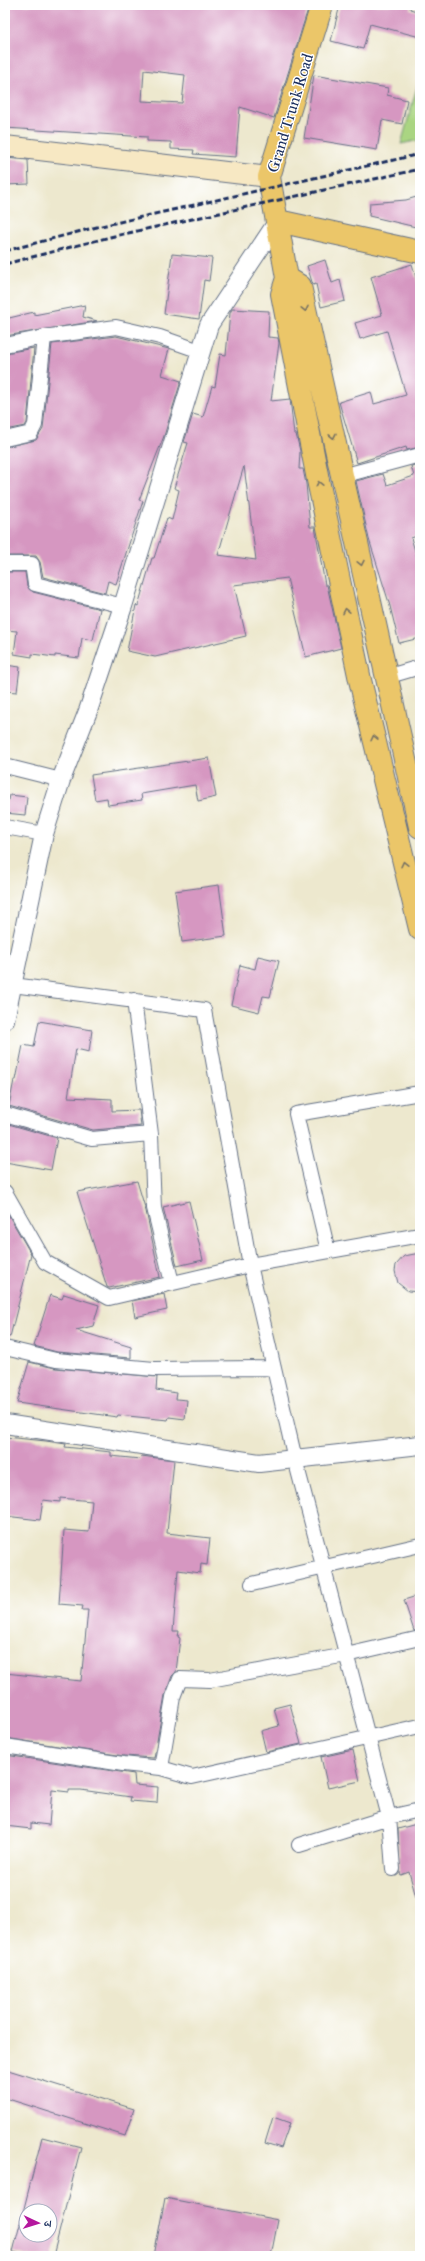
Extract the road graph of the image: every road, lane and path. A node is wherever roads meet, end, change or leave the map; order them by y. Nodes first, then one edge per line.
1 (322, 5) edge
2 (5, 146) edge
3 (269, 177) junction
4 (278, 222) junction
5 (420, 252) edge
6 (287, 278) junction
7 (44, 337) junction
8 (5, 345) edge
9 (200, 352) junction
10 (5, 439) edge
11 (420, 455) edge
12 (342, 476) junction
13 (5, 564) edge
14 (123, 606) junction
15 (420, 668) edge
16 (386, 677) junction
17 (5, 766) edge
18 (61, 780) junction
19 (5, 827) edge
20 (420, 827) edge
21 (44, 834) junction
22 (420, 929) edge
23 (9, 985) edge
24 (134, 1000) junction
25 (5, 1020) edge
26 (420, 1093) edge
27 (5, 1114) edge
28 (151, 1134) junction
29 (5, 1192) edge
30 (420, 1235) edge
31 (328, 1251) junction
32 (250, 1265) junction
33 (172, 1283) junction
34 (5, 1348) edge
35 (274, 1368) junction
36 (5, 1424) edge
37 (420, 1445) edge
38 (294, 1460) junction
39 (420, 1545) edge
40 (323, 1566) junction
41 (252, 1584) dead end
42 (420, 1638) edge
43 (346, 1655) junction
44 (420, 1726) edge
45 (368, 1738) junction
46 (5, 1746) edge
47 (161, 1768) junction
48 (420, 1810) edge
49 (389, 1817) junction
50 (299, 1845) dead end
51 (393, 1869) dead end

1 - 3 main road, Grand Trunk Road
2 - 3 main road
3 - 4 main road, Grand Trunk Road
4 - 5 main road
4 - 6 main road, Grand Trunk Road
4 - 9 street
6 -> 12 main road
22 -> 6 main road
7 - 8 street
7 - 9 street
7 - 10 street
9 - 14 street
11 - 12 street
12 -> 16 main road
13 - 14 street
14 - 18 street
15 - 16 street
16 - 20 main road
17 - 18 street
18 - 21 street
19 - 21 street
21 - 23 street
23 - 24 street
23 - 25 street
24 - 28 street
24 - 32 street
26 - 31 street
27 - 28 street
28 - 33 street
29 - 33 street
30 - 31 street
31 - 32 street
32 - 33 street
32 - 35 street
34 - 35 street
35 - 38 street
36 - 38 street
37 - 38 street
38 - 40 street
39 - 40 street
40 - 41 street
40 - 43 street
42 - 43 street
43 - 45 street
43 - 47 street
44 - 45 street
45 - 47 street
45 - 49 street
46 - 47 street
48 - 49 street
49 - 50 street
49 - 51 street

